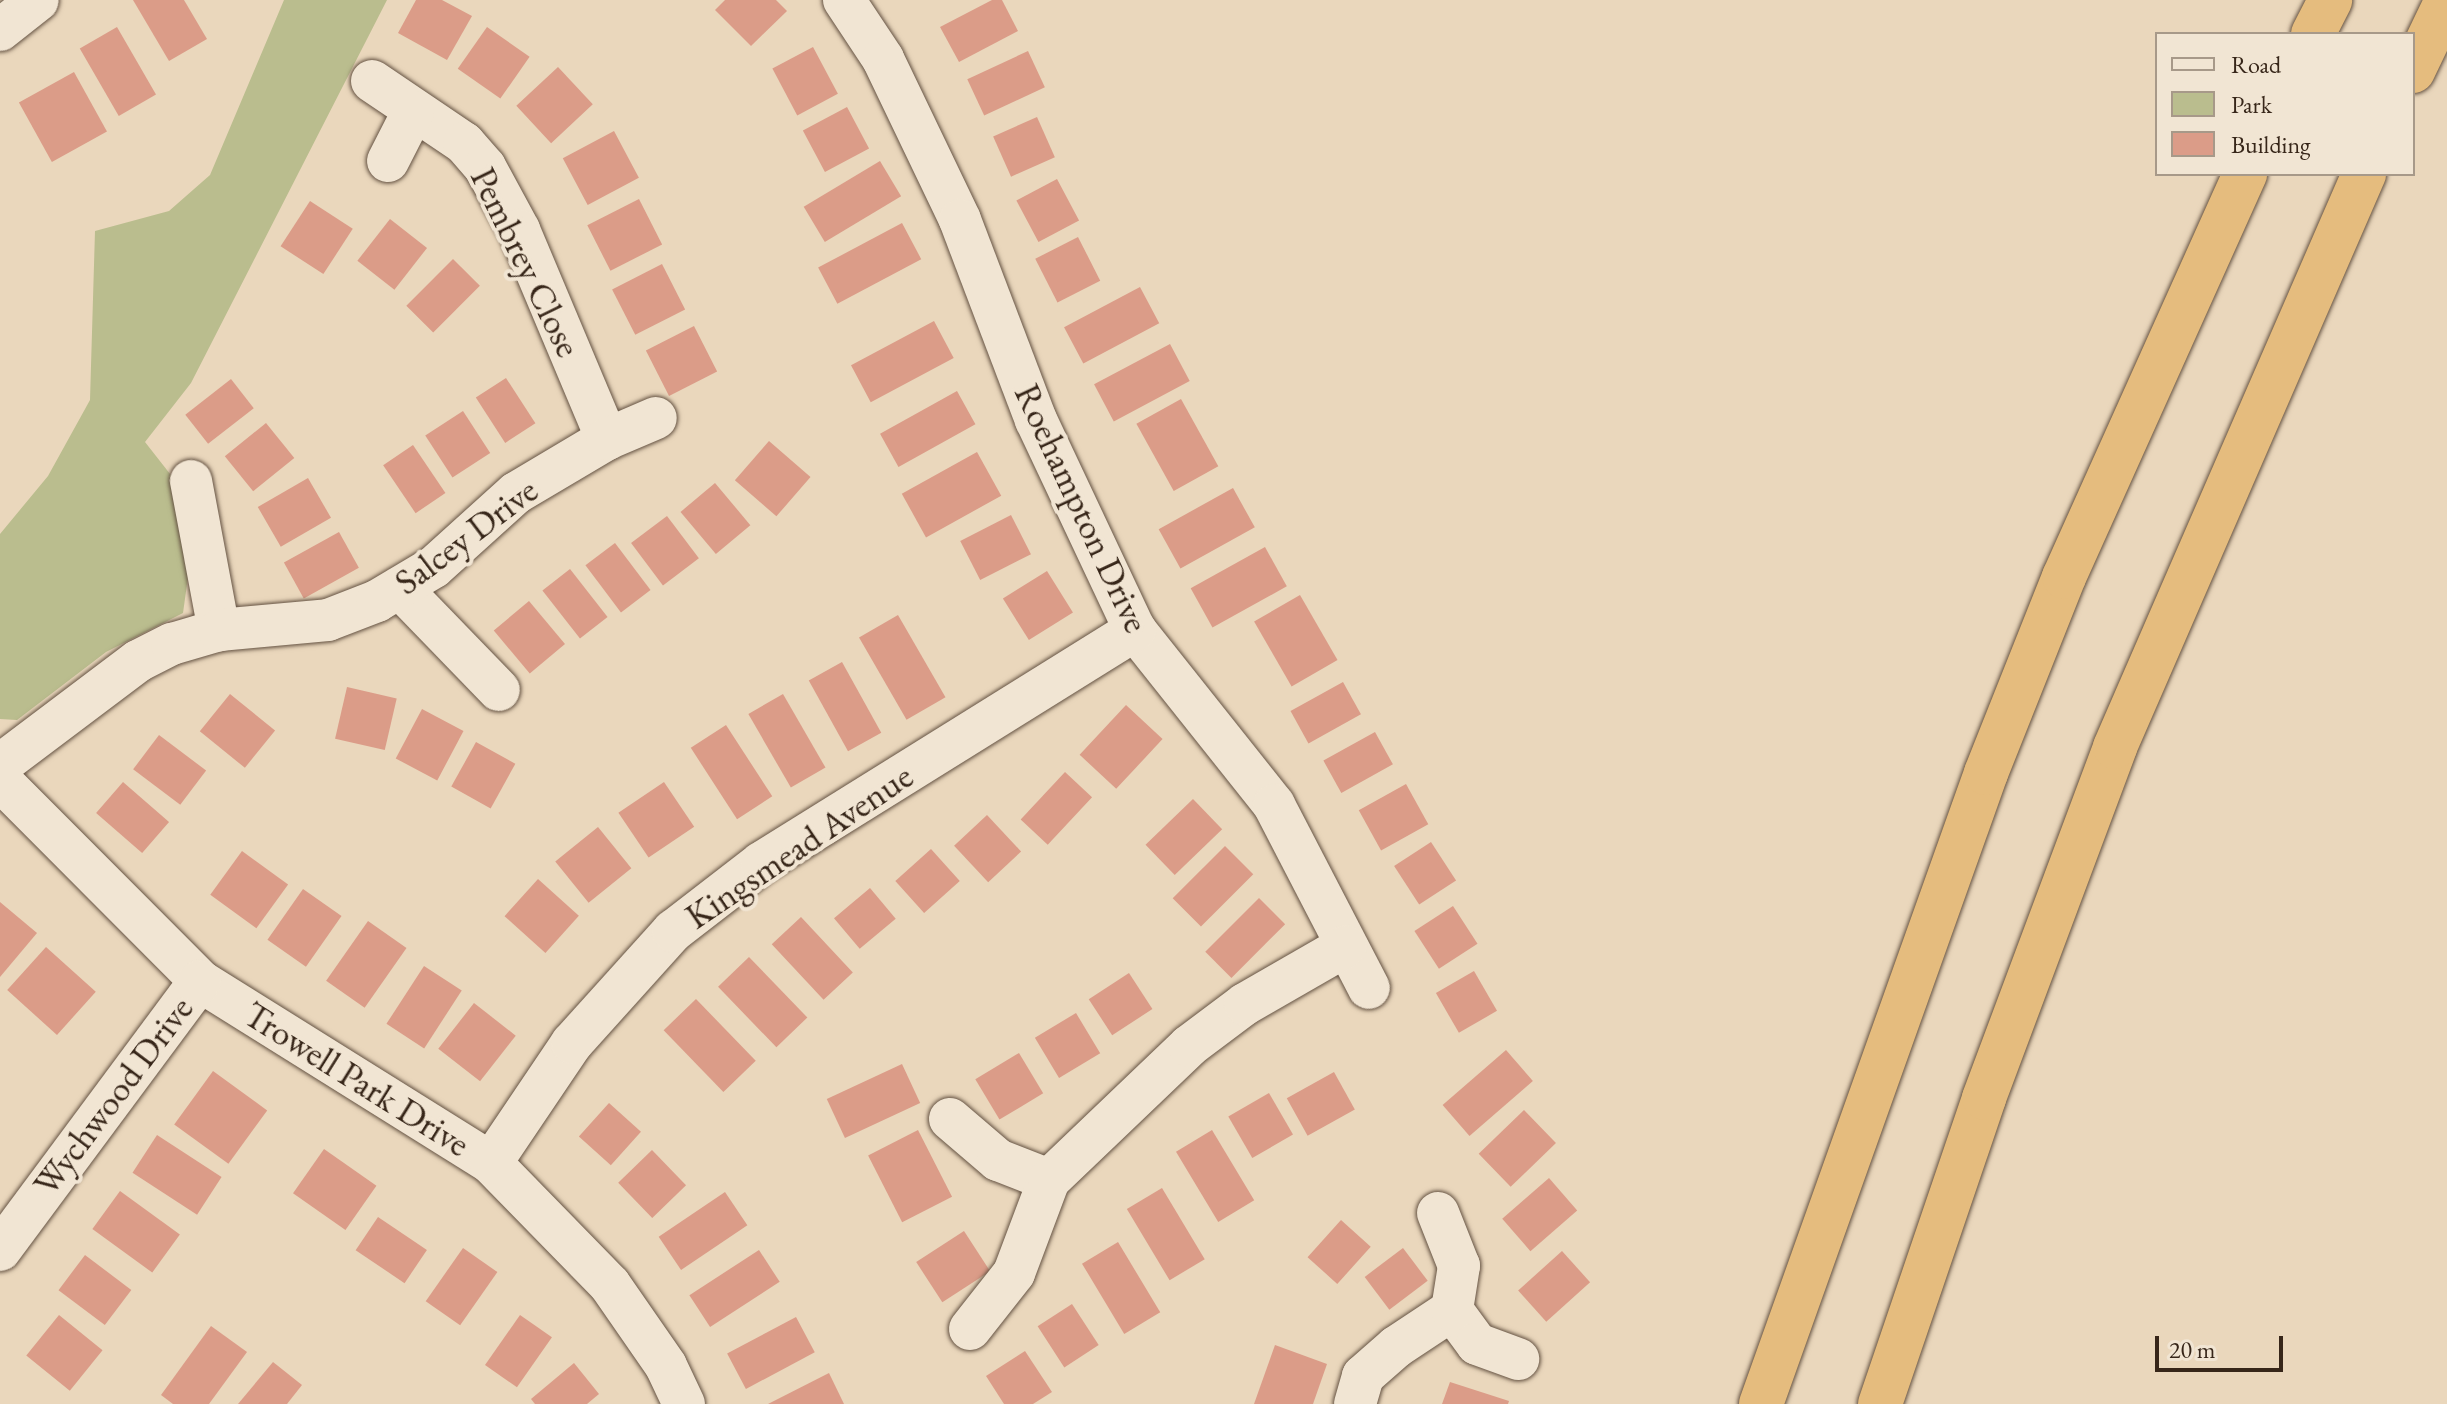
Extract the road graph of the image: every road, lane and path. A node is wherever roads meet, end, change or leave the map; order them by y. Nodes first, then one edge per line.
1 (38, 0) edge
2 (844, 0) edge
3 (2330, 0) edge
4 (2442, 10) edge
5 (0, 30) edge
6 (2314, 32) edge
7 (2415, 67) edge
8 (372, 81) dead end
9 (413, 112) junction
10 (388, 161) dead end
11 (2244, 176) edge
12 (2363, 176) edge
13 (656, 418) dead end
14 (607, 439) junction
15 (191, 481) dead end
16 (400, 588) junction
17 (216, 611) junction
18 (1135, 630) junction
19 (499, 690) dead end
20 (0, 765) edge
21 (0, 780) edge
22 (1346, 946) junction
23 (200, 981) junction
24 (1369, 988) dead end
25 (950, 1119) dead end
26 (491, 1163) junction
27 (1049, 1180) junction
28 (1438, 1213) dead end
29 (0, 1250) edge
30 (1452, 1310) junction
31 (970, 1329) dead end
32 (1518, 1359) dead end
33 (684, 1404) edge
34 (1355, 1404) edge
35 (1761, 1404) edge
36 (1880, 1404) edge

1 - 5 street
2 - 18 street, Roehampton Drive
3 - 6 highway
4 - 7 highway
8 - 9 street, Pembrey Close
9 - 10 street
9 - 14 street, Pembrey Close
11 - 35 highway
12 - 36 highway
13 - 14 street, Salcey Drive
14 - 16 street, Salcey Drive
15 - 17 street
16 - 17 street, Salcey Drive
16 - 19 street
17 - 20 street, Salcey Drive
18 - 22 street, Roehampton Drive
18 - 26 street, Kingsmead Avenue
21 - 23 street, Trowell Park Drive
22 - 24 street, Roehampton Drive
22 - 27 street
23 - 26 street, Trowell Park Drive
23 - 29 street, Wychwood Drive
25 - 27 street
26 - 33 street, Trowell Park Drive
27 - 31 street
28 - 30 street
30 - 32 street
30 - 34 street

